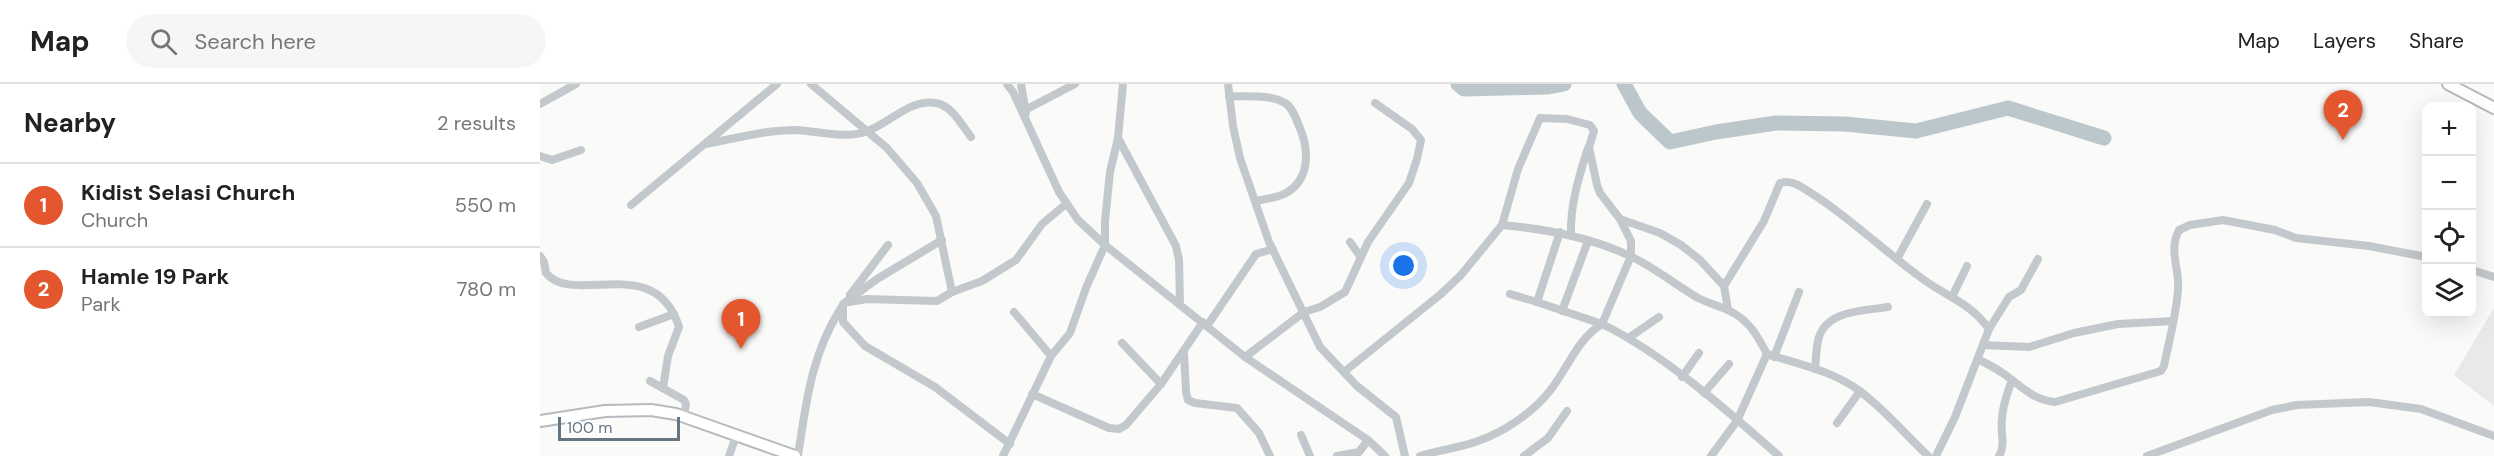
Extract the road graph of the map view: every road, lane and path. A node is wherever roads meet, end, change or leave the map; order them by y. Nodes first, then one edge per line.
1 (555, 84) edge
2 (576, 84) edge
3 (777, 84) edge
4 (811, 84) edge
5 (1007, 84) edge
6 (1021, 84) edge
7 (1075, 84) edge
8 (1123, 84) edge
9 (1228, 84) edge
10 (2448, 84) edge
11 (557, 94) junction
12 (1229, 96) junction
13 (1375, 103) dead end
14 (540, 104) edge
15 (2494, 108) edge
16 (1026, 113) junction
17 (866, 132) junction
18 (971, 137) dead end
19 (1118, 138) junction
20 (706, 144) junction
21 (1589, 147) junction
22 (581, 150) dead end
23 (540, 156) edge
24 (1255, 201) junction
25 (1066, 204) junction
26 (1927, 204) dead end
27 (631, 205) dead end
28 (1620, 219) junction
29 (1502, 225) junction
30 (1560, 232) junction
31 (1571, 235) junction
32 (942, 240) junction
33 (1588, 241) junction
34 (1350, 242) dead end
35 (888, 245) dead end
36 (1105, 245) junction
37 (1273, 249) junction
38 (2422, 255) edge
39 (540, 256) edge
40 (1360, 256) junction
41 (1631, 256) junction
42 (2038, 259) dead end
43 (1897, 260) junction
44 (1967, 266) dead end
45 (2476, 271) edge
46 (2494, 277) edge
47 (1724, 286) junction
48 (952, 292) junction
49 (1799, 292) dead end
50 (1510, 294) dead end
51 (1952, 297) junction
52 (1537, 302) junction
53 (843, 304) junction
54 (1180, 305) junction
55 (1888, 307) dead end
56 (1728, 310) junction
57 (1562, 311) junction
58 (1014, 312) dead end
59 (1304, 312) junction
60 (674, 314) junction
61 (1659, 317) dead end
62 (2173, 321) junction
63 (1205, 324) junction
64 (1602, 324) junction
65 (639, 327) dead end
66 (1989, 329) junction
67 (1630, 338) junction
68 (1122, 343) dead end
69 (1983, 345) junction
70 (1184, 352) junction
71 (1700, 353) dead end
72 (1051, 356) junction
73 (1770, 356) junction
74 (1245, 357) junction
75 (1978, 359) junction
76 (1729, 364) dead end
77 (1815, 369) junction
78 (1344, 372) junction
79 (1682, 376) junction
80 (2012, 380) junction
81 (650, 381) dead end
82 (1161, 384) junction
83 (663, 388) junction
84 (1860, 391) junction
85 (1704, 393) junction
86 (1032, 394) junction
87 (1567, 411) dead end
88 (684, 417) junction
89 (540, 421) edge
90 (1737, 421) junction
91 (1837, 423) dead end
92 (2493, 434) edge
93 (1301, 435) dead end
94 (736, 436) junction
95 (1368, 440) junction
96 (1010, 444) junction
97 (1270, 455) edge
98 (729, 456) edge
99 (796, 456) edge
100 (1003, 456) edge
101 (1310, 456) edge
102 (1337, 456) edge
103 (1385, 456) edge
104 (1405, 456) edge
105 (1420, 456) edge
106 (1524, 456) edge
107 (1711, 456) edge
108 (1779, 456) edge
109 (1928, 456) edge
110 (1936, 456) edge
111 (1999, 456) edge
112 (2147, 456) edge

1 - 11 street
2 - 11 street
3 - 20 street
4 - 17 street
5 - 16 street
6 - 16 street
7 - 16 street
8 - 19 street
9 - 12 street
10 - 15 main road
11 - 14 street
12 - 24 street
12 - 24 street
13 - 40 street
16 - 25 street
17 - 18 street
17 - 20 street
17 - 32 street
19 - 36 street
19 - 54 street
20 - 27 street
21 - 28 street
21 - 29 street
21 - 31 street
22 - 23 street
24 - 37 street
25 - 36 street
25 - 48 street
26 - 43 street
28 - 41 street
28 - 47 street
29 - 30 street
29 - 78 street
30 - 31 street
30 - 52 street
31 - 33 street
32 - 48 street
32 - 53 street
33 - 41 street
33 - 57 street
34 - 40 street
35 - 53 street
36 - 54 street
36 - 72 street
37 - 59 street
37 - 63 street
38 - 62 street
39 - 60 street
40 - 59 street
41 - 56 street
41 - 64 street
42 - 66 street
43 - 47 street
43 - 51 street
44 - 51 street
45 - 46 street
47 - 56 street
48 - 53 street
49 - 73 street
50 - 52 street
51 - 66 street
52 - 57 street
53 - 96 street
53 - 99 street
54 - 63 street
55 - 77 street
56 - 73 street
57 - 64 street
58 - 72 street
59 - 74 street
59 - 78 street
60 - 65 street
60 - 83 street
61 - 67 street
62 - 69 street
62 - 80 street
63 - 70 street
63 - 74 street
64 - 67 street
64 - 105 street
66 - 69 street
67 - 79 street
68 - 82 street
69 - 75 street
70 - 82 street
70 - 97 street
71 - 79 street
72 - 86 street
73 - 77 street
73 - 90 street
74 - 95 street
75 - 80 street
75 - 110 street
76 - 85 street
77 - 84 street
78 - 104 street
79 - 85 street
80 - 111 street
81 - 83 street
82 - 86 street
83 - 88 street
84 - 91 street
84 - 109 street
85 - 90 street
86 - 96 street
87 - 106 street
88 - 89 main road
88 - 94 main road
90 - 107 street
90 - 108 street
92 - 112 street
93 - 101 street
94 - 98 street
94 - 99 main road
95 - 102 street
95 - 103 street
96 - 100 street

